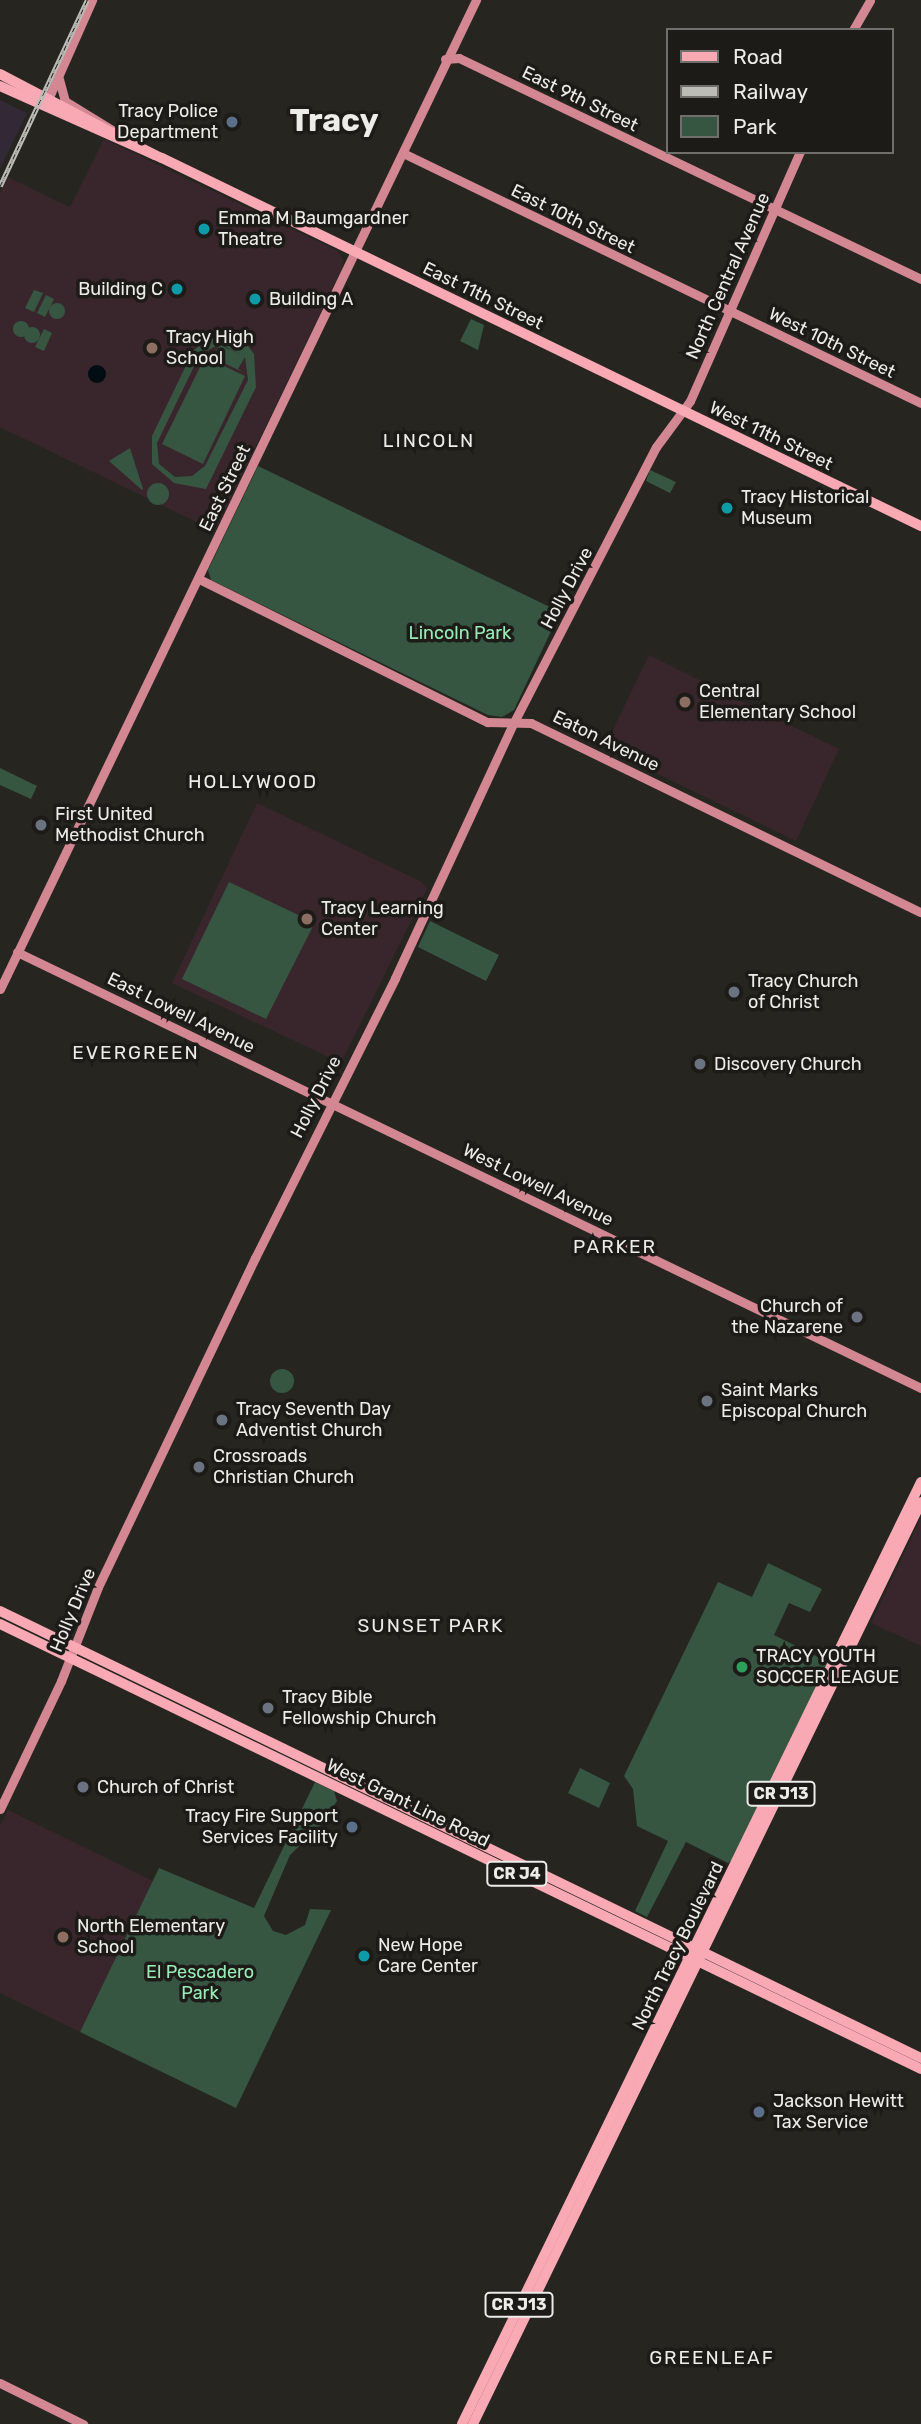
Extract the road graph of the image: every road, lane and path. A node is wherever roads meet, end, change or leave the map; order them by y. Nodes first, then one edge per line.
1 (92, 0) edge
2 (476, 0) edge
3 (862, 0) edge
4 (870, 0) edge
5 (857, 20) junction
6 (854, 28) edge
7 (445, 59) junction
8 (0, 75) edge
9 (60, 75) junction
10 (0, 86) edge
11 (46, 103) junction
12 (112, 130) junction
13 (403, 153) junction
14 (799, 154) edge
15 (155, 155) junction
16 (775, 209) junction
17 (356, 252) junction
18 (921, 279) edge
19 (730, 312) junction
20 (921, 403) edge
21 (683, 411) junction
22 (921, 526) edge
23 (199, 579) junction
24 (514, 722) junction
25 (921, 912) edge
26 (17, 952) junction
27 (0, 989) edge
28 (330, 1103) junction
29 (921, 1388) edge
30 (921, 1482) edge
31 (921, 1502) edge
32 (0, 1611) edge
33 (0, 1624) edge
34 (73, 1647) junction
35 (69, 1658) junction
36 (0, 1809) edge
37 (698, 1956) junction
38 (845, 2032) junction
39 (867, 2032) junction
40 (921, 2057) edge
41 (921, 2069) edge
42 (0, 2383) edge
43 (83, 2424) edge
44 (462, 2424) edge
45 (473, 2424) edge

1 - 9 street
2 - 7 street, East Street
3 - 5 street
4 - 5 street
5 - 6 street
7 - 13 street, East Street
7 - 16 street, East 9th Street
8 - 11 main road, East 11th Street
9 - 11 street
9 - 12 street
10 - 11 main road, East 11th Street
11 - 12 main road, East 11th Street
11 - 15 main road, East 11th Street
12 - 15 main road, East 11th Street
13 - 17 street, East Street
13 - 19 street, East 10th Street
14 - 16 street, North Central Avenue
15 - 17 main road, East 11th Street
16 - 18 street, East 9th Street
16 - 19 street, North Central Avenue
17 - 21 main road, East 11th Street
17 - 23 street, East Street
19 - 20 street, West 10th Street
19 - 21 street, North Central Avenue
21 - 22 main road, West 11th Street
21 - 24 street, Holly Drive
23 - 24 street, Eaton Avenue
23 - 26 street, East Street
24 - 25 street, Eaton Avenue
24 - 28 street, Holly Drive
26 - 27 street, East Street
26 - 28 street, East Lowell Avenue
28 - 29 street, West Lowell Avenue
28 - 34 street, Holly Drive
30 - 37 main road, North Tracy Boulevard / CR J13
31 - 37 main road, North Tracy Boulevard / CR J13
32 - 34 main road, CR J4
33 - 35 main road, CR J4
34 - 35 street, Holly Drive
34 - 37 main road, West Grant Line Road / CR J4
35 - 36 street, Holly Drive
35 - 37 main road, West Grant Line Road / CR J4
37 - 38 main road, West Grant Line Road / CR J4
37 - 39 main road, West Grant Line Road / CR J4
37 - 44 main road, North Tracy Boulevard / CR J13
37 - 45 main road, North Tracy Boulevard / CR J13
38 - 39 main road
38 - 41 main road, West Grant Line Road / CR J4
39 - 40 main road, West Grant Line Road / CR J4
42 - 43 street

